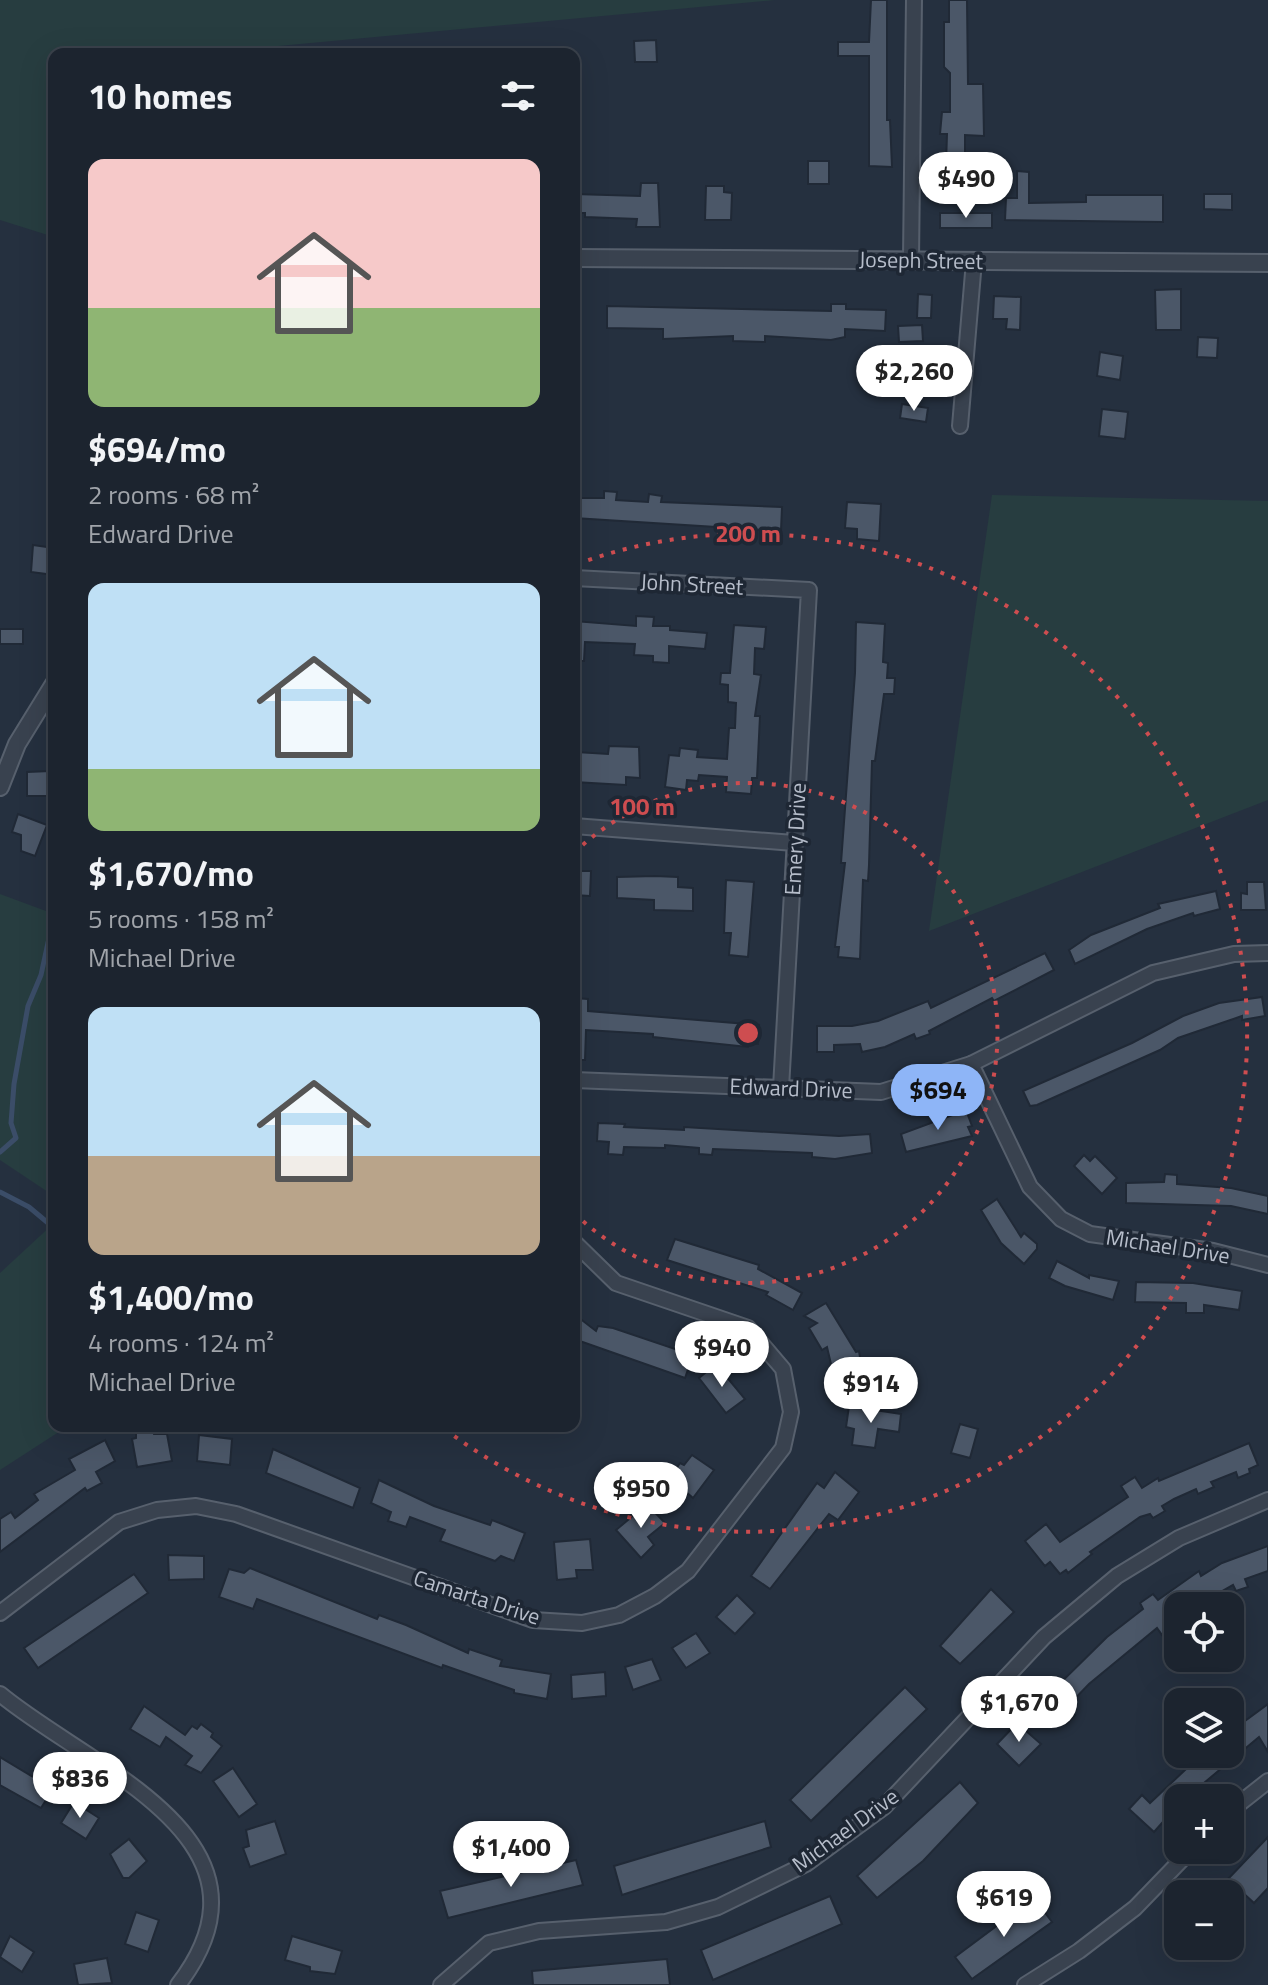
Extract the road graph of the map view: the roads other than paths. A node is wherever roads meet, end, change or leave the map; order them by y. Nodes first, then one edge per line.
1 (914, 0) edge
2 (580, 258) edge
3 (911, 259) junction
4 (974, 261) junction
5 (1268, 263) edge
6 (960, 426) dead end
7 (580, 578) edge
8 (809, 590) joint
9 (48, 694) edge
10 (0, 787) edge
11 (580, 826) edge
12 (794, 843) junction
13 (1268, 953) edge
14 (971, 1064) junction
15 (580, 1080) edge
16 (781, 1088) junction
17 (580, 1248) edge
18 (1268, 1265) edge
19 (1268, 1500) edge
20 (0, 1613) edge
21 (0, 1694) edge
22 (1268, 1781) edge
23 (1244, 1800) edge
24 (1177, 1864) edge
25 (178, 1985) edge
26 (441, 1985) edge
27 (1025, 1985) edge

1 - 3 street
2 - 3 street, Joseph Street
3 - 4 street, Joseph Street
4 - 5 street, Joseph Street
4 - 6 street
7 - 8 street, John Street
8 - 12 street, Emery Drive
9 - 10 street
11 - 12 street
12 - 16 street, Emery Drive
13 - 14 street, Edward Drive
14 - 16 street, Edward Drive
14 - 18 street, Michael Drive
15 - 16 street, Edward Drive
17 - 20 street, Camarta Drive
19 - 26 street, Michael Drive
21 - 25 street
22 - 23 street
24 - 27 street

